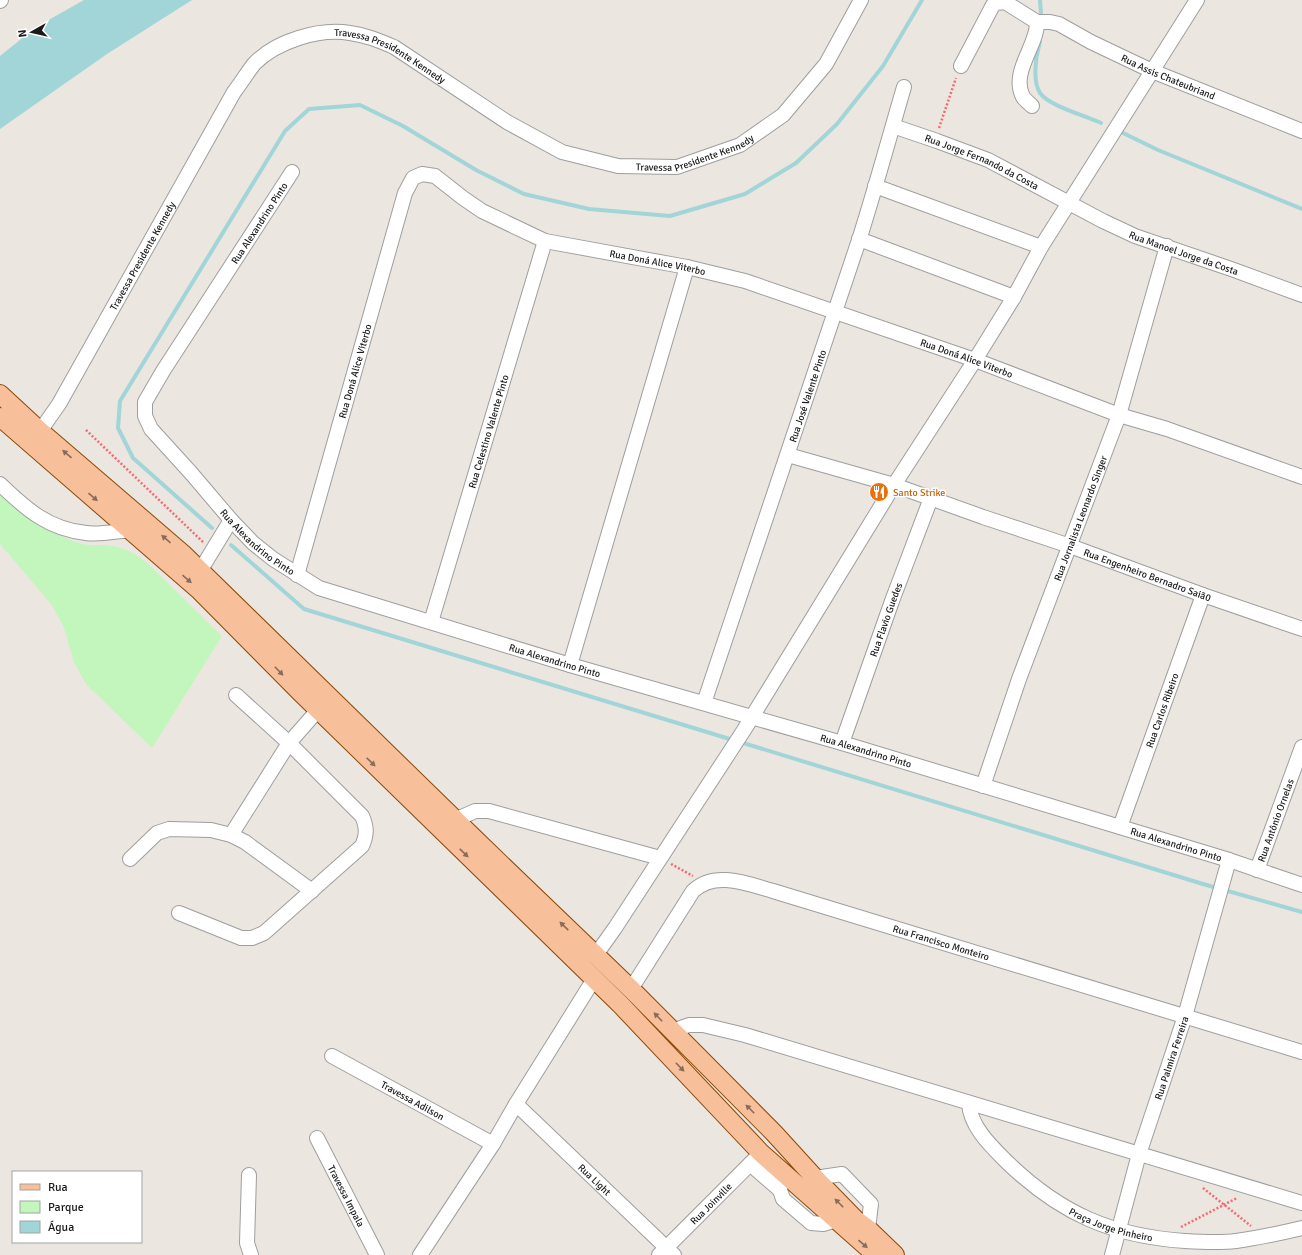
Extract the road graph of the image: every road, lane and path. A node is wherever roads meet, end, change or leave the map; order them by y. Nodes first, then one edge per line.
1 (861, 0) edge
2 (1197, 0) edge
3 (1037, 22) junction
4 (960, 66) joint
5 (1152, 71) junction
6 (904, 87) dead end
7 (1032, 106) dead end
8 (893, 126) junction
9 (1302, 130) edge
10 (935, 140) junction
11 (292, 172) dead end
12 (875, 186) junction
13 (1069, 202) junction
14 (859, 239) junction
15 (545, 241) junction
16 (1167, 246) junction
17 (1041, 247) junction
18 (687, 267) junction
19 (1302, 295) edge
20 (1014, 297) junction
21 (836, 312) junction
22 (975, 360) junction
23 (0, 394) edge
24 (1119, 415) junction
25 (0, 417) edge
26 (86, 430) dead end
27 (40, 431) junction
28 (788, 455) junction
29 (1302, 477) edge
30 (0, 484) edge
31 (894, 484) junction
32 (931, 498) junction
33 (231, 520) junction
34 (132, 530) junction
35 (1070, 546) junction
36 (213, 550) junction
37 (200, 571) junction
38 (297, 575) junction
39 (1203, 595) junction
40 (431, 622) junction
41 (1302, 629) edge
42 (570, 665) junction
43 (236, 695) dead end
44 (704, 703) junction
45 (318, 710) junction
46 (752, 716) junction
47 (289, 742) junction
48 (842, 742) junction
49 (1302, 747) edge
50 (983, 786) junction
51 (455, 820) junction
52 (1120, 826) junction
53 (231, 835) junction
54 (660, 858) junction
55 (130, 860) dead end
56 (1229, 860) junction
57 (1257, 870) junction
58 (705, 882) junction
59 (1302, 885) edge
60 (312, 891) junction
61 (179, 913) dead end
62 (595, 956) junction
63 (594, 979) junction
64 (631, 989) junction
65 (1185, 1016) junction
66 (672, 1031) junction
67 (1302, 1052) edge
68 (332, 1056) dead end
69 (969, 1103) junction
70 (516, 1104) junction
71 (317, 1138) dead end
72 (493, 1144) junction
73 (1139, 1154) junction
74 (756, 1158) junction
75 (782, 1171) junction
76 (249, 1175) dead end
77 (1201, 1187) dead end
78 (1253, 1189) junction
79 (780, 1190) junction
80 (1302, 1203) edge
81 (1224, 1204) junction
82 (852, 1224) junction
83 (1302, 1228) edge
84 (1119, 1230) junction
85 (1264, 1236) junction
86 (1160, 1239) junction
87 (667, 1252) edge
88 (251, 1255) edge
89 (377, 1255) edge
90 (420, 1255) edge
91 (876, 1255) edge
92 (895, 1255) edge
93 (1112, 1255) edge

1 - 27 street, Travessa Presidente Kennedy
2 - 5 street
3 - 4 street, Rua Assis Chateubriand
3 - 5 street, Rua Assis Chateubriand
3 - 7 street
4 - 10 path
5 - 9 street, Rua Assis Chateubriand
5 - 13 street
6 - 8 street, Rua José Valente Pinto
8 - 10 street, Rua Jorge Fernando da Costa
8 - 12 street, Rua José Valente Pinto
10 - 13 street, Rua Jorge Fernando da Costa
11 - 33 street, Rua Alexandrino Pinto
12 - 14 street, Rua José Valente Pinto
12 - 17 street
13 - 16 street, Rua Manoel Jorge da Costa
13 - 17 street
14 - 20 street
14 - 21 street, Rua José Valente Pinto
15 - 18 street, Rua Doná Alice Viterbo
15 - 38 street, Rua Doná Alice Viterbo
15 - 40 street, Rua Celestino Valente Pinto
16 - 19 street, Rua Manoel Jorge da Costa
16 - 24 street, Rua Jornalista Leonardo Singer
17 - 20 street
18 - 21 street, Rua Doná Alice Viterbo
18 - 42 street
20 - 22 street
21 - 22 street, Rua Doná Alice Viterbo
21 - 28 street, Rua José Valente Pinto
22 - 24 street, Rua Doná Alice Viterbo
22 - 31 street
23 - 27 main road
24 - 29 street, Rua Doná Alice Viterbo
24 - 35 street, Rua Jornalista Leonardo Singer
25 -> 34 main road
26 - 36 path
37 -> 27 main road
28 - 31 street, Rua Engenheiro Bernadro Saiā0
28 - 44 street, Rua José Valente Pinto
30 - 34 street
31 - 32 street, Rua Engenheiro Bernadro Saiā0
31 - 46 street
32 - 35 street, Rua Engenheiro Bernadro Saiā0
32 - 48 street, Rua Flavio Guedes
33 - 36 street
33 - 38 street, Rua Alexandrino Pinto
34 -> 45 main road
35 - 39 street, Rua Engenheiro Bernadro Saiā0
35 - 50 street, Rua Jornalista Leonardo Singer
36 - 37 street
37 - 51 main road
38 - 40 street, Rua Alexandrino Pinto
39 - 41 street, Rua Engenheiro Bernadro Saiā0
39 - 52 street, Rua Carlos Ribeiro
40 - 42 street, Rua Alexandrino Pinto
42 - 44 street, Rua Alexandrino Pinto
43 - 47 street
44 - 46 street, Rua Alexandrino Pinto
45 - 47 street
45 -> 63 main road
46 - 48 street, Rua Alexandrino Pinto
46 - 54 street
47 - 53 street
47 - 60 street
48 - 50 street, Rua Alexandrino Pinto
49 - 57 street, Rua Antônio Ornelas
50 - 52 street, Rua Alexandrino Pinto
51 - 54 street
62 -> 51 main road
52 - 56 street, Rua Alexandrino Pinto
53 - 55 street
53 - 60 street
54 - 58 path
54 - 62 street
56 - 57 street, Rua Alexandrino Pinto
56 - 65 street, Rua Palmira Ferreira
57 - 59 street, Rua Alexandrino Pinto
58 - 64 street
58 - 65 street, Rua Francisco Monteiro
60 - 61 street
62 - 64 main road
63 - 70 street
63 -> 74 main road
66 -> 64 main road
65 - 67 street, Rua Francisco Monteiro
65 - 73 street, Rua Palmira Ferreira
66 - 69 street
82 -> 66 main road
68 - 72 street, Travessa Adilson
69 - 73 street
69 - 84 street, Praça Jorge Pinheiro
70 - 72 street
70 - 87 street, Rua Light
71 - 89 street, Travessa Impala
72 - 90 street
73 - 78 street
73 - 84 street, Rua Palmira Ferreira
74 - 75 main road
74 - 79 street
74 - 87 street, Rua Joinville
75 - 79 street
75 - 82 main road
76 - 88 street
77 - 81 path
78 - 80 street
78 - 81 path
79 - 82 street
81 - 85 path
81 - 86 path
82 -> 91 main road
82 - 92 main road
83 - 85 street, Praça Jorge Pinheiro
84 - 86 street, Praça Jorge Pinheiro
84 - 93 street, Rua Palmira Ferreira
85 - 86 street, Praça Jorge Pinheiro

